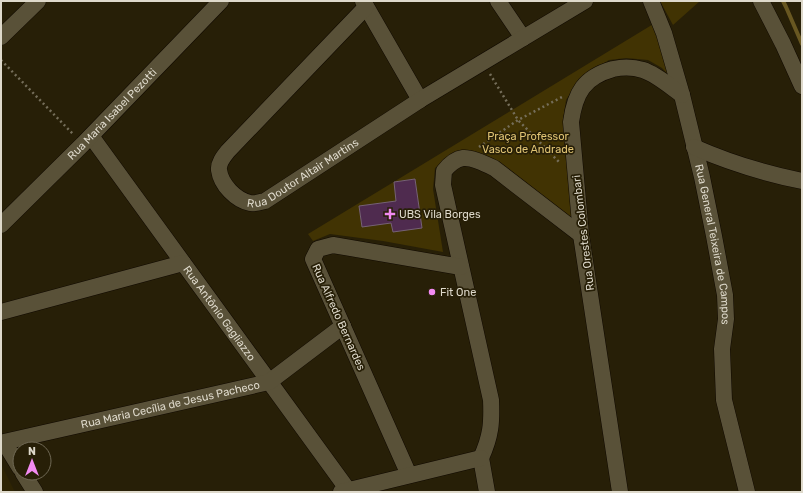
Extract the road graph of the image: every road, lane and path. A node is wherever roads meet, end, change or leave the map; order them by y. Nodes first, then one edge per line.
1 (38, 1) edge
2 (221, 1) edge
3 (498, 1) edge
4 (585, 1) edge
5 (651, 1) edge
6 (761, 1) edge
7 (364, 4) edge
8 (1, 37) edge
9 (522, 38) junction
10 (1, 60) edge
11 (483, 62) junction
12 (802, 86) edge
13 (682, 95) junction
14 (559, 98) dead end
15 (420, 100) junction
16 (518, 120) junction
17 (87, 140) junction
18 (694, 147) junction
19 (463, 158) junction
20 (560, 163) dead end
21 (802, 180) edge
22 (1, 225) edge
23 (581, 235) junction
24 (183, 263) junction
25 (461, 267) junction
26 (1, 312) edge
27 (343, 326) junction
28 (269, 382) junction
29 (12, 455) edge
30 (481, 458) junction
31 (409, 475) junction
32 (28, 481) edge
33 (345, 491) edge
34 (35, 492) edge
35 (488, 492) edge
36 (620, 492) edge
37 (747, 492) edge

1 - 8 street
2 - 17 street, Rua Maria Isabel Pezotti
3 - 9 street
4 - 9 street, Rua Doutor Altair Martins
5 - 13 street, Rua General Teixeira de Campos
6 - 12 street
7 - 15 street
7 - 15 street, Rua Doutor Altair Martins
9 - 11 street, Rua Doutor Altair Martins
10 - 17 path
11 - 15 street, Rua Doutor Altair Martins
11 - 16 path
13 - 18 street, Rua General Teixeira de Campos
13 - 23 street, Rua Orestes Colombari
14 - 16 path
16 - 19 path
16 - 20 path
17 - 22 street, Rua Maria Isabel Pezotti
17 - 24 street, Rua Antônio Gagliazzo
18 - 21 street
18 - 37 street, Rua General Teixeira de Campos
19 - 23 street
19 - 25 street
23 - 36 street, Rua Orestes Colombari
24 - 26 street
24 - 28 street, Rua Antônio Gagliazzo
25 - 27 street, Rua Alfredo Bernardes
25 - 30 street
27 - 28 street, Rua Maria Cecília de Jesus Pacheco
27 - 31 street, Rua Alfredo Bernardes
28 - 29 street, Rua Maria Cecília de Jesus Pacheco
28 - 33 street, Rua Antônio Gagliazzo
30 - 31 street
30 - 35 street
31 - 33 street
32 - 34 street

